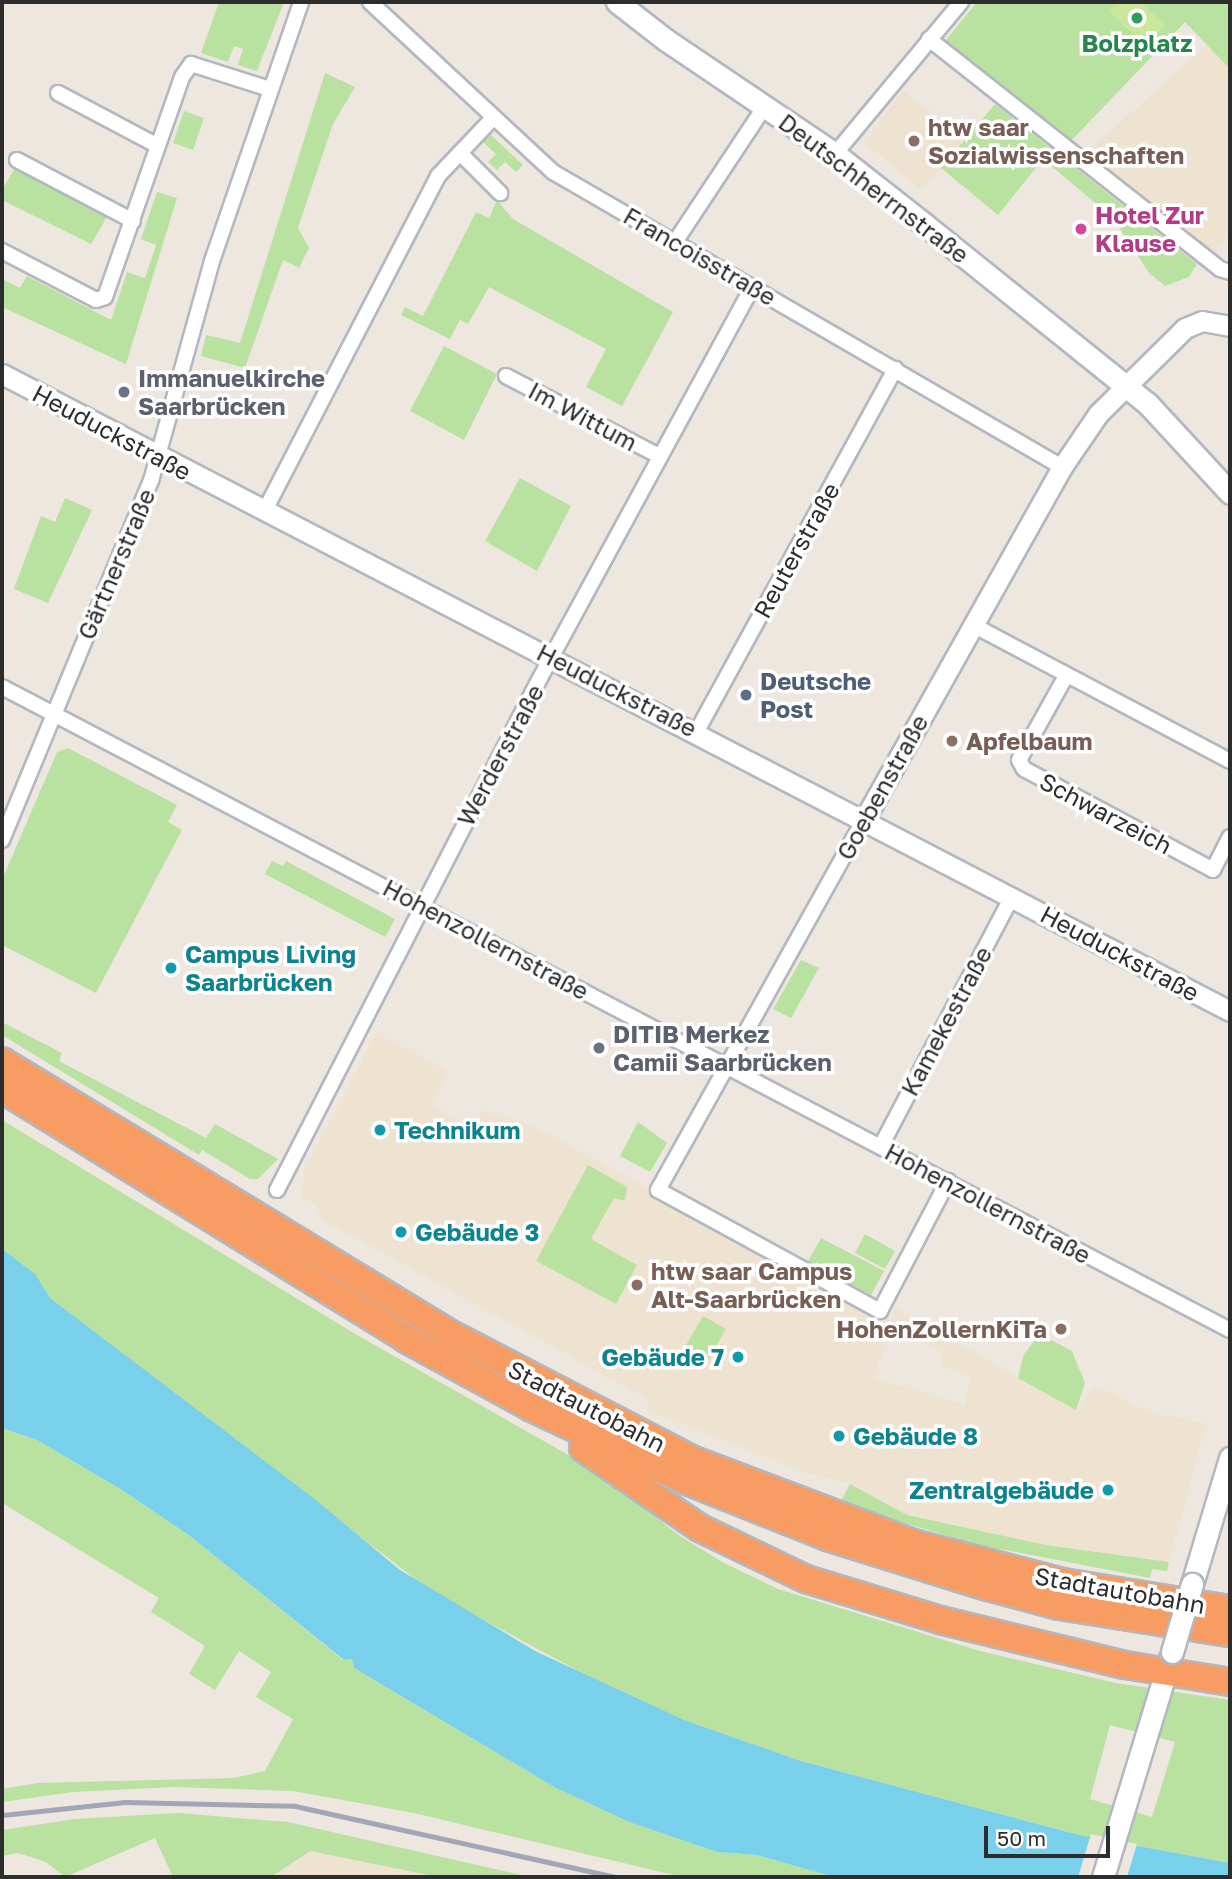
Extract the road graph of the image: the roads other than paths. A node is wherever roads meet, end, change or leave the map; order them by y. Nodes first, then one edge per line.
1 (301, 2) edge
2 (370, 2) edge
3 (617, 2) edge
4 (961, 2) edge
5 (929, 39) junction
6 (270, 89) junction
7 (58, 93) dead end
8 (765, 106) junction
9 (494, 117) junction
10 (158, 146) junction
11 (460, 153) junction
12 (835, 154) junction
13 (17, 160) dead end
14 (500, 193) dead end
15 (133, 221) junction
16 (675, 242) junction
17 (2, 251) edge
18 (1230, 272) edge
19 (752, 287) junction
20 (1230, 326) edge
21 (895, 369) junction
22 (2, 374) edge
23 (506, 376) dead end
24 (1124, 386) junction
25 (158, 456) junction
26 (659, 456) junction
27 (1062, 467) junction
28 (1230, 494) edge
29 (265, 510) junction
30 (974, 625) junction
31 (552, 656) junction
32 (1066, 676) junction
33 (2, 687) edge
34 (53, 713) junction
35 (698, 731) junction
36 (1230, 761) edge
37 (865, 818) junction
38 (1230, 837) edge
39 (2, 840) edge
40 (1012, 896) junction
41 (422, 905) junction
42 (1230, 1011) edge
43 (2, 1061) edge
44 (726, 1065) junction
45 (2, 1089) edge
46 (2, 1097) edge
47 (47, 1118) junction
48 (881, 1146) junction
49 (948, 1181) junction
50 (276, 1190) dead end
51 (1230, 1330) edge
52 (532, 1408) junction
53 (1230, 1458) edge
54 (1230, 1609) edge
55 (1230, 1633) edge
56 (1168, 1662) junction
57 (1230, 1682) edge
58 (1102, 1877) edge

1 - 6 street, Gärtnerstraße
2 - 9 street, Francoisstraße
3 - 8 main road, Deutschherrnstraße
4 - 5 street
5 - 12 street
5 - 18 street
6 - 10 street
6 - 25 street, Gärtnerstraße
7 - 10 street
8 - 12 main road, Deutschherrnstraße
8 - 16 street
9 - 11 street
9 - 16 street, Francoisstraße
10 - 15 street
11 - 14 street
11 - 29 street
12 - 24 main road, Deutschherrnstraße
13 - 15 street
15 - 17 street
16 - 19 street, Francoisstraße
19 - 21 street, Francoisstraße
19 - 26 street, Werderstraße
20 - 24 street, Goebenstraße
21 - 27 street, Francoisstraße
21 - 35 street, Reuterstraße
22 - 25 street, Heuduckstraße
23 - 26 street, Im Wittum
24 - 27 street, Goebenstraße
24 - 28 main road, Deutschherrnstraße
25 - 29 street, Heuduckstraße
25 - 34 street, Gärtnerstraße
26 - 31 street, Werderstraße
27 - 30 street, Goebenstraße
29 - 31 street, Heuduckstraße
30 - 32 street
30 - 37 street, Goebenstraße
31 - 35 street, Heuduckstraße
31 - 41 street, Werderstraße
32 - 36 street
32 - 38 street, Schwarzeich
33 - 34 street, Hohenzollernstraße
34 - 39 street, Gärtnerstraße
34 - 41 street, Hohenzollernstraße
35 - 37 street, Heuduckstraße
37 - 40 street, Heuduckstraße
37 - 44 street, Goebenstraße
40 - 42 street, Heuduckstraße
40 - 48 street, Kamekestraße
41 - 44 street, Hohenzollernstraße
41 - 50 street, Werderstraße
43 - 54 highway, Stadtautobahn
44 - 48 street, Hohenzollernstraße
44 - 49 street, Goebenstraße
45 - 47 highway, Stadtautobahn
46 - 47 highway
47 - 52 highway, Stadtautobahn
48 - 49 street, Hohenzollernstraße
49 - 51 street, Hohenzollernstraße
52 - 55 highway, Stadtautobahn
52 - 56 highway
53 - 56 main road, bridge
56 - 57 highway
56 - 58 main road

